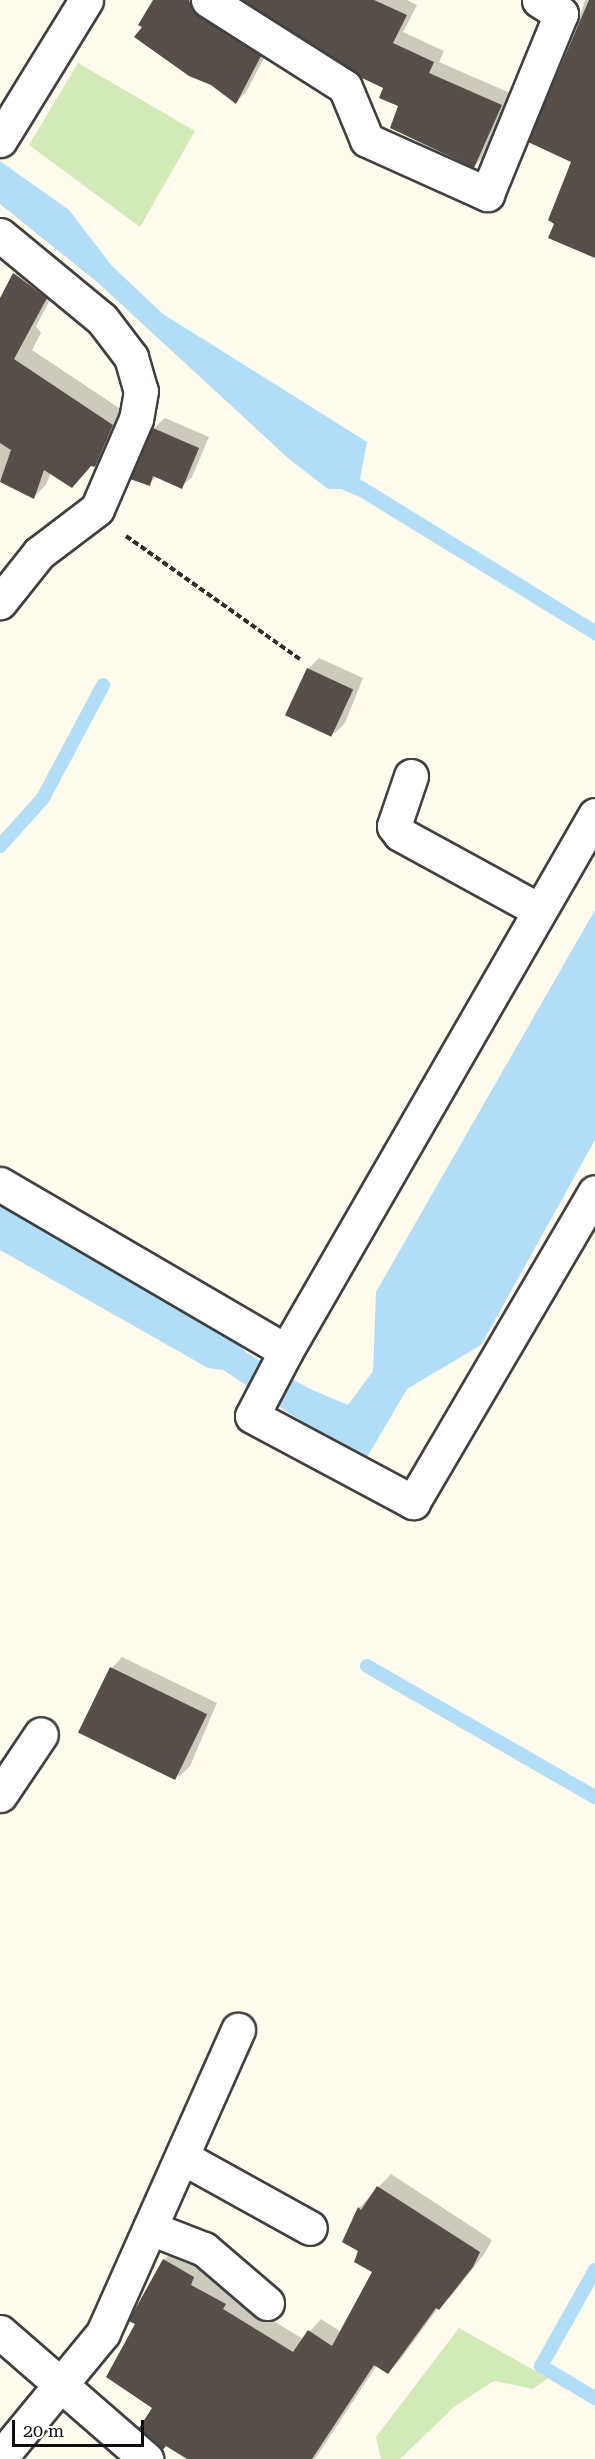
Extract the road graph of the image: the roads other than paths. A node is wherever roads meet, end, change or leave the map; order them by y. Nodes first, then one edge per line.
1 (86, 0) edge
2 (208, 0) edge
3 (539, 0) edge
4 (0, 140) edge
5 (0, 235) edge
6 (0, 602) edge
7 (411, 776) dead end
8 (595, 815) edge
9 (539, 910) junction
10 (0, 1184) edge
11 (595, 1192) edge
12 (286, 1351) junction
13 (41, 1734) dead end
14 (0, 1795) edge
15 (238, 2030) dead end
16 (182, 2157) junction
17 (150, 2228) junction
18 (310, 2228) dead end
19 (267, 2303) dead end
20 (0, 2332) edge
21 (62, 2386) junction
22 (0, 2458) edge
23 (146, 2459) edge

1 - 4 street
2 - 3 street
5 - 6 street
7 - 9 street
8 - 9 street
9 - 12 street
10 - 12 street
11 - 12 street
13 - 14 street
15 - 16 street
16 - 17 street
16 - 18 street
17 - 19 street
17 - 21 street
20 - 21 street
21 - 22 street
21 - 23 street

